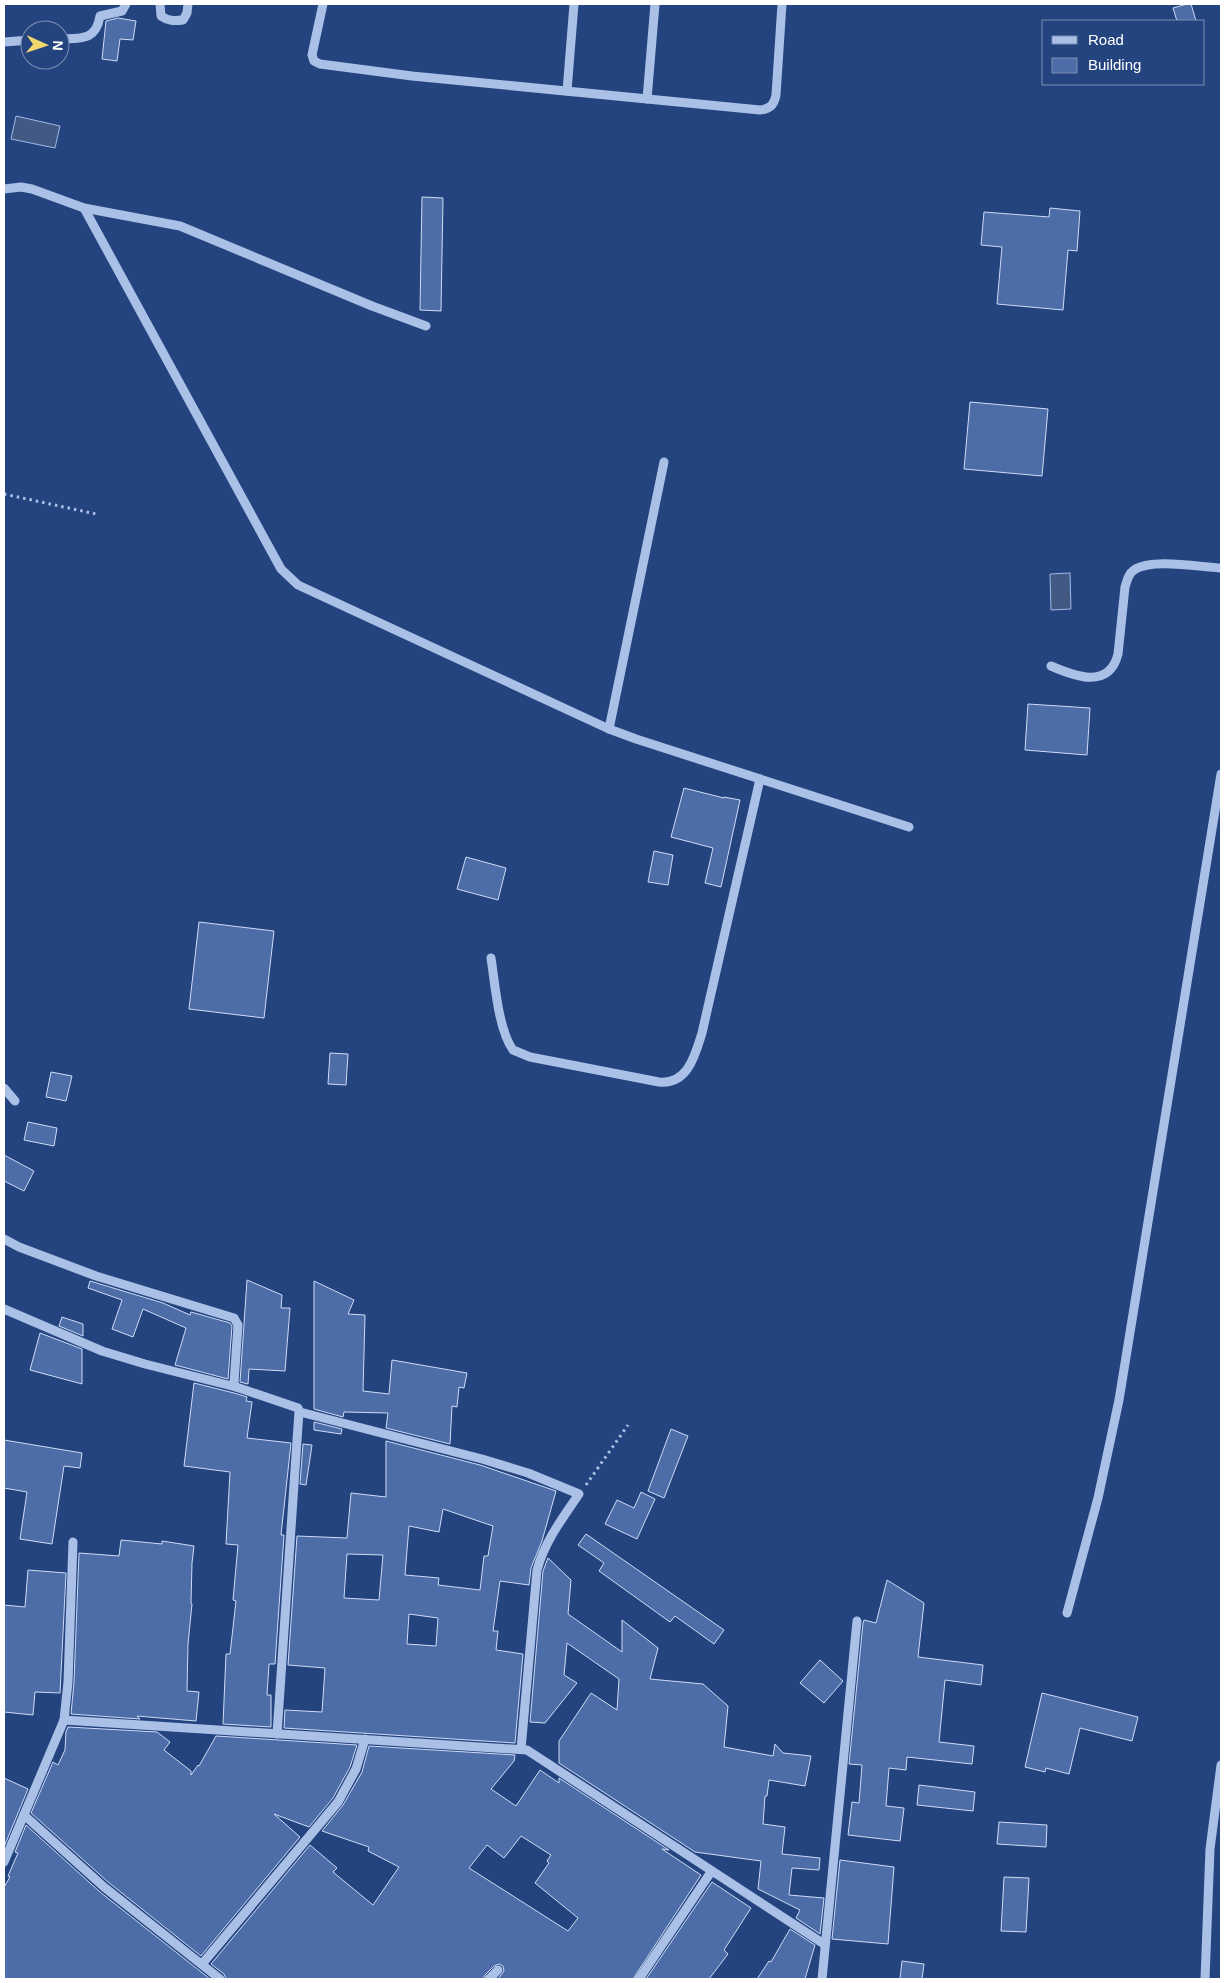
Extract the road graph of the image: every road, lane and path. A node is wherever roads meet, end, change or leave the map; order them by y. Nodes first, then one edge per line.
1 (126, 4) edge
2 (160, 4) edge
3 (188, 4) edge
4 (324, 4) edge
5 (574, 4) edge
6 (655, 4) edge
7 (782, 4) edge
8 (70, 38) edge
9 (20, 41) edge
10 (4, 42) edge
11 (567, 90) junction
12 (647, 99) junction
13 (4, 189) edge
14 (84, 208) junction
15 (426, 326) dead end
16 (664, 462) dead end
17 (4, 494) edge
18 (96, 514) dead end
19 (1221, 568) edge
20 (1051, 666) dead end
21 (609, 729) junction
22 (1221, 774) edge
23 (760, 779) junction
24 (909, 827) dead end
25 (491, 958) dead end
26 (4, 1088) edge
27 (15, 1101) dead end
28 (4, 1239) edge
29 (4, 1308) edge
30 (236, 1387) junction
31 (300, 1412) junction
32 (628, 1425) dead end
33 (580, 1494) junction
34 (73, 1542) dead end
35 (1067, 1612) dead end
36 (857, 1621) dead end
37 (64, 1720) junction
38 (277, 1734) junction
39 (365, 1739) junction
40 (521, 1749) junction
41 (1221, 1765) edge
42 (24, 1815) junction
43 (4, 1862) edge
44 (711, 1872) junction
45 (824, 1944) junction
46 (202, 1964) junction
47 (498, 1970) dead end
48 (220, 1979) edge
49 (489, 1979) edge
50 (639, 1979) edge
51 (822, 1979) edge
52 (1205, 1979) edge

1 - 8 street
2 - 3 street
4 - 11 street
5 - 11 street
6 - 12 street
7 - 12 street
9 - 10 street
11 - 12 street
13 - 14 street
14 - 15 street
14 - 21 street
16 - 21 street
17 - 18 path
19 - 20 street
21 - 23 street
22 - 35 street
23 - 24 street
23 - 25 street
26 - 27 street
28 - 30 street
29 - 30 street
30 - 31 street
31 - 33 street
31 - 38 street
32 - 33 path
33 - 40 street
34 - 37 street
36 - 45 street
37 - 38 street
37 - 42 street
38 - 39 street
39 - 40 street
39 - 46 street
40 - 44 street
41 - 52 street
42 - 43 street
42 - 46 street
44 - 45 street
44 - 50 street
45 - 51 street
46 - 48 street
47 - 49 street

